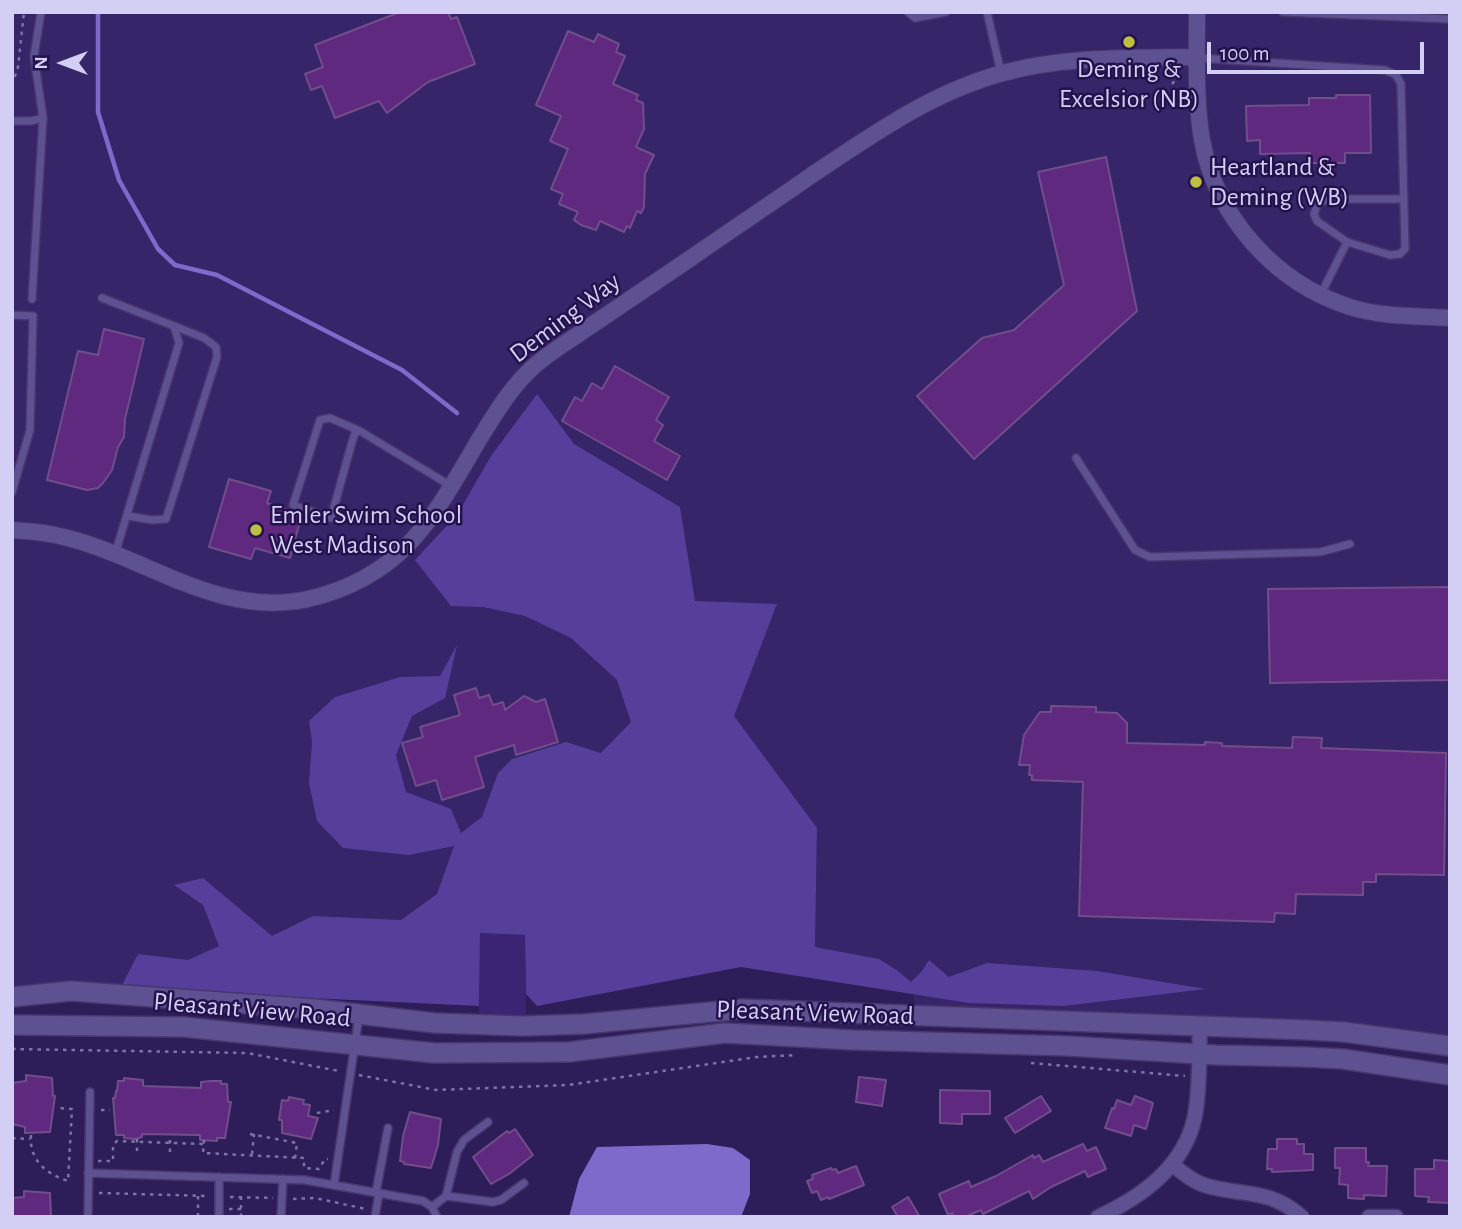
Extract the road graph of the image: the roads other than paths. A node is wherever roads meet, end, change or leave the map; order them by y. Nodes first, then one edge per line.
1 (41, 12) edge
2 (908, 12) edge
3 (946, 12) edge
4 (987, 12) edge
5 (1197, 12) edge
6 (1283, 12) edge
7 (1363, 14) edge
8 (1405, 15) edge
9 (1450, 19) edge
10 (1197, 57) junction
11 (1001, 74) junction
12 (43, 118) junction
13 (12, 121) edge
14 (1404, 199) junction
15 (1347, 242) junction
16 (1321, 295) junction
17 (102, 298) dead end
18 (32, 299) dead end
19 (12, 315) edge
20 (1450, 318) edge
21 (174, 326) junction
22 (360, 431) junction
23 (1076, 458) dead end
24 (451, 487) junction
25 (12, 492) edge
26 (128, 516) junction
27 (12, 530) edge
28 (1350, 544) dead end
29 (115, 555) junction
30 (12, 997) edge
31 (359, 1015) junction
32 (12, 1025) edge
33 (1200, 1027) junction
34 (355, 1044) junction
35 (1450, 1046) edge
36 (1199, 1055) junction
37 (1450, 1074) edge
38 (90, 1093) dead end
39 (488, 1122) dead end
40 (388, 1128) dead end
41 (1172, 1164) junction
42 (88, 1173) junction
43 (219, 1177) junction
44 (283, 1179) junction
45 (524, 1183) dead end
46 (334, 1185) junction
47 (377, 1193) junction
48 (446, 1196) junction
49 (432, 1207) junction
50 (375, 1214) edge
51 (88, 1217) edge
52 (219, 1217) edge
53 (281, 1217) edge
54 (437, 1217) edge
55 (1098, 1217) edge
56 (1302, 1217) edge
57 (1369, 1217) edge
58 (1396, 1217) edge

1 - 12 lane
2 - 3 lane
4 - 11 lane
5 - 10 street
6 - 7 lane
7 - 8 lane
8 - 9 lane
10 - 11 street, Deming Way
10 - 14 lane
10 - 16 street
11 - 24 street, Deming Way
12 - 13 lane
12 - 18 lane
14 - 15 lane
14 - 15 lane
15 - 16 lane
16 - 20 street
17 - 21 lane
19 - 25 lane
21 - 26 lane
21 - 26 lane
22 - 22 lane
22 - 24 lane
23 - 28 lane
24 - 29 street, Deming Way
26 - 29 lane
27 - 29 street, Deming Way
30 - 31 main road, Pleasant View Road
31 - 33 main road, Pleasant View Road
31 - 34 lane
32 - 34 main road, Pleasant View Road
33 - 35 main road, Pleasant View Road
33 - 36 street
34 - 36 main road, Pleasant View Road
34 - 46 lane
36 - 37 main road, Pleasant View Road
36 - 41 street
38 - 42 lane
39 - 48 lane
40 - 47 lane
41 - 55 street
41 - 56 street
42 - 43 lane
42 - 51 lane
43 - 44 lane
43 - 52 lane
44 - 46 lane
44 - 53 lane
45 - 48 lane
46 - 47 lane
47 - 49 lane
47 - 50 lane
48 - 49 lane
49 - 54 lane
57 - 58 street

